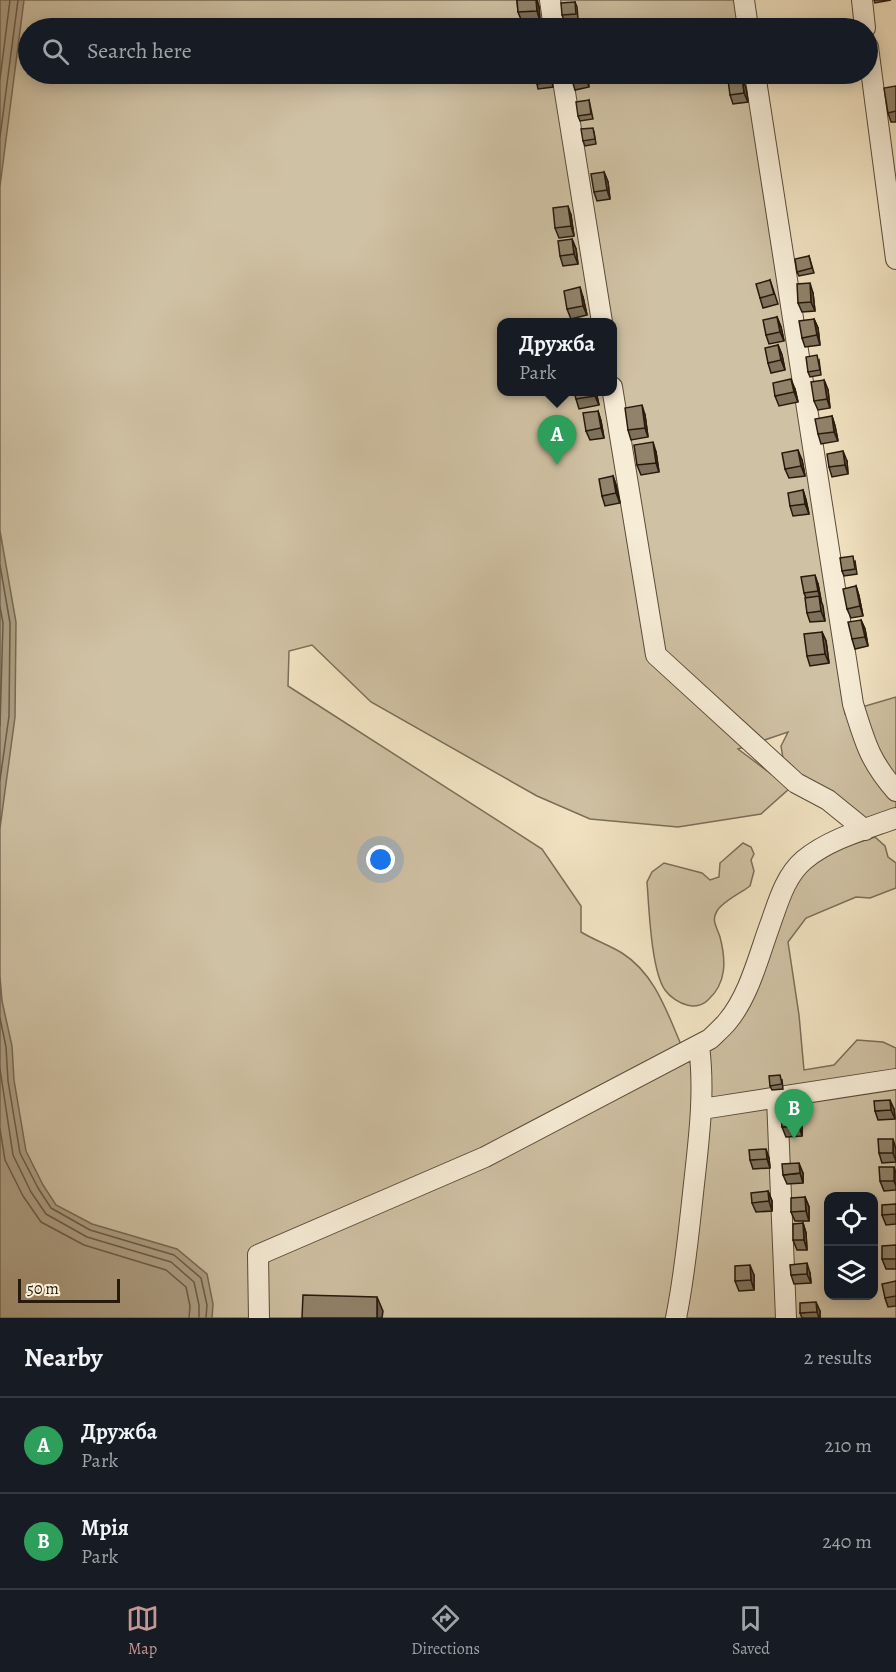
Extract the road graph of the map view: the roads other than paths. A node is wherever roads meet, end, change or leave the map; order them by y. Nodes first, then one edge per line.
1 (550, 0) edge
2 (744, 0) edge
3 (862, 0) edge
4 (553, 18) edge
5 (747, 18) edge
6 (864, 18) edge
7 (564, 84) edge
8 (757, 84) edge
9 (872, 84) edge
10 (896, 259) edge
11 (601, 318) edge
12 (613, 396) edge
13 (896, 791) edge
14 (896, 818) edge
15 (865, 830) junction
16 (699, 1046) junction
17 (896, 1079) edge
18 (777, 1098) junction
19 (702, 1109) junction
20 (259, 1318) edge
21 (676, 1318) edge
22 (786, 1318) edge

1 - 4 street
2 - 5 street
3 - 6 street
7 - 11 street
8 - 13 street
9 - 10 street
12 - 15 street
14 - 15 street
15 - 16 street
16 - 19 street
16 - 20 street
17 - 18 street
18 - 19 street
18 - 22 street
19 - 21 street

